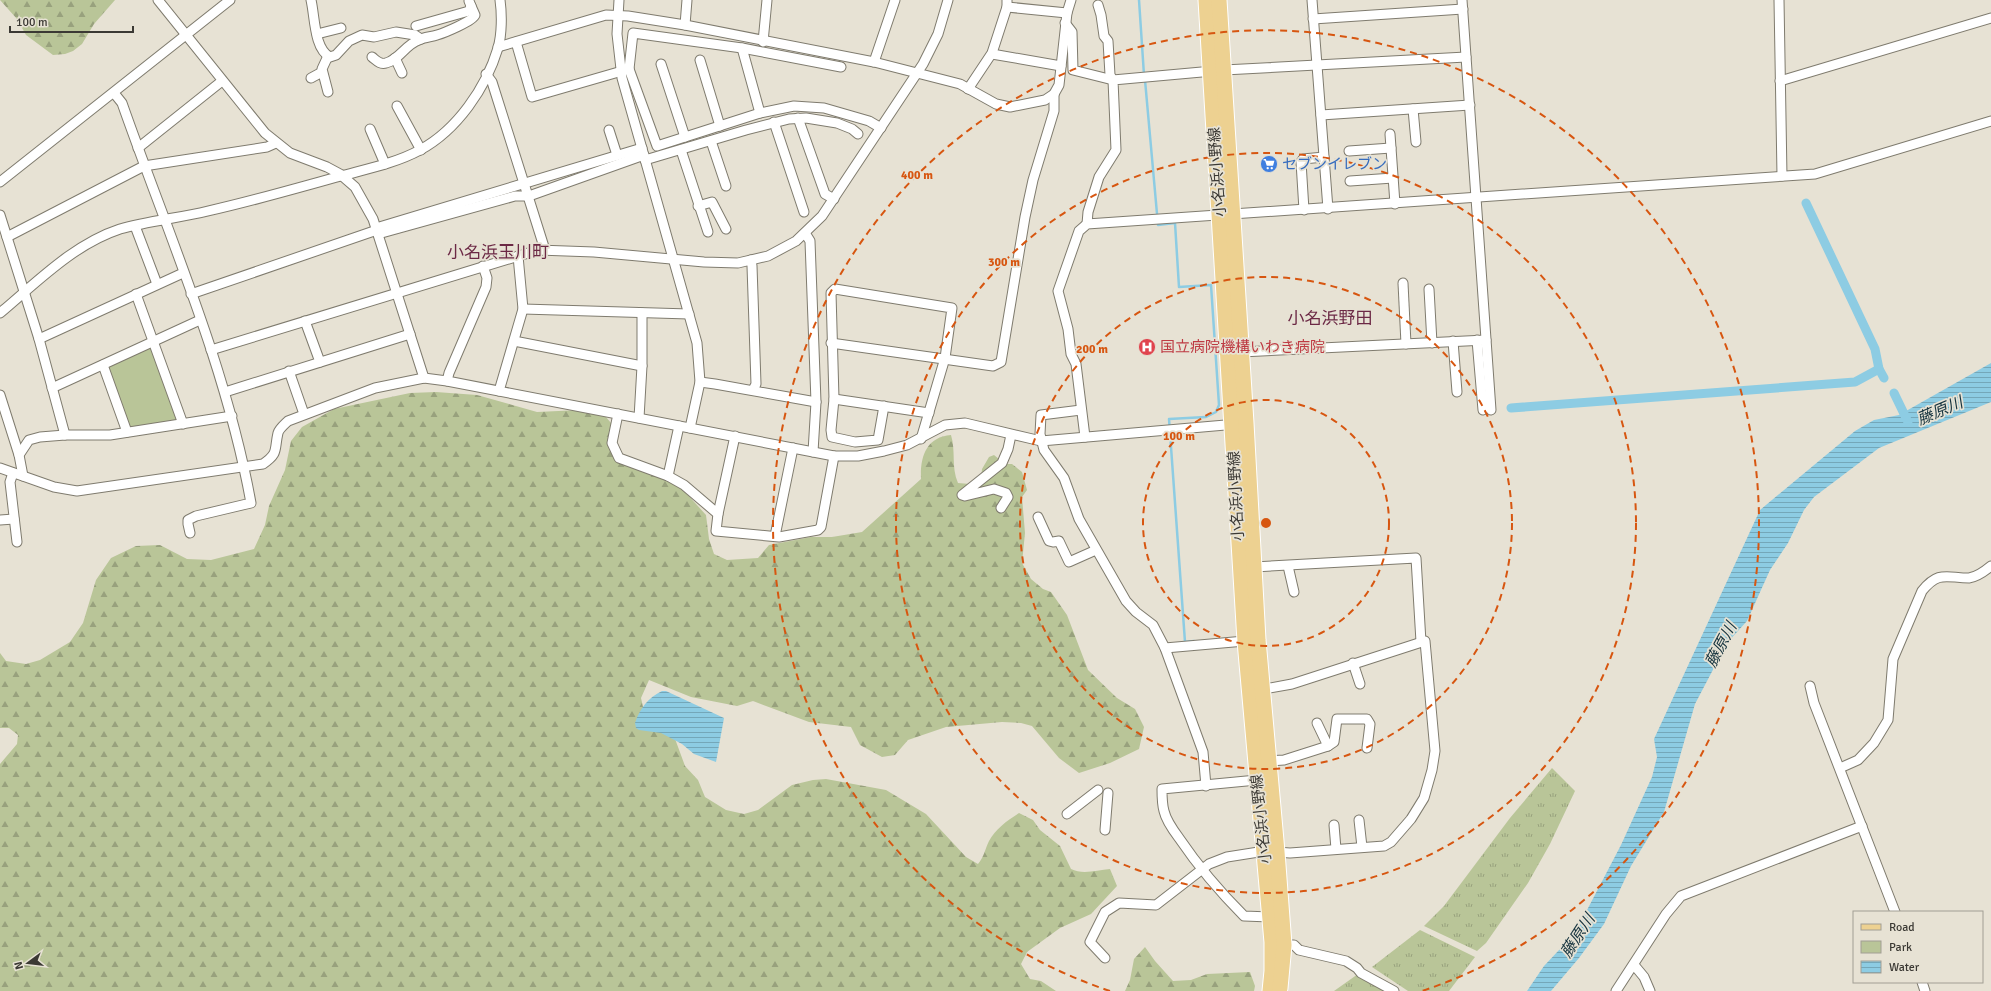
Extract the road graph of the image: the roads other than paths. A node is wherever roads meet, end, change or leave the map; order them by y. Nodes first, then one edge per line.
1 (158, 0) edge
2 (230, 0) edge
3 (311, 0) edge
4 (500, 0) edge
5 (619, 0) edge
6 (687, 0) edge
7 (767, 0) edge
8 (895, 0) edge
9 (948, 0) edge
10 (1071, 0) edge
11 (1206, 0) edge
12 (1219, 0) edge
13 (1312, 0) edge
14 (1778, 0) edge
15 (470, 3) edge
16 (1007, 3) edge
17 (1463, 4) edge
18 (1098, 5) dead end
19 (1067, 13) junction
20 (618, 15) junction
21 (1313, 18) junction
22 (1991, 18) edge
23 (1065, 23) junction
24 (416, 26) dead end
25 (685, 26) junction
26 (341, 28) dead end
27 (317, 34) junction
28 (186, 36) junction
29 (421, 39) junction
30 (516, 42) junction
31 (763, 42) junction
32 (498, 47) junction
33 (742, 48) junction
34 (992, 54) junction
35 (328, 56) junction
36 (372, 57) dead end
37 (1466, 57) junction
38 (395, 58) junction
39 (700, 60) dead end
40 (874, 62) junction
41 (661, 64) dead end
42 (1061, 66) junction
43 (1317, 66) junction
44 (841, 67) dead end
45 (625, 70) junction
46 (1217, 71) junction
47 (322, 72) junction
48 (402, 73) dead end
49 (917, 73) junction
50 (486, 74) junction
51 (310, 78) dead end
52 (1113, 80) junction
53 (222, 82) junction
54 (1780, 82) junction
55 (968, 89) junction
56 (328, 92) dead end
57 (114, 93) junction
58 (1054, 94) junction
59 (1470, 105) junction
60 (397, 106) dead end
61 (1413, 109) junction
62 (760, 113) junction
63 (1321, 115) junction
64 (798, 118) junction
65 (1991, 121) edge
66 (774, 122) junction
67 (720, 126) junction
68 (881, 128) junction
69 (370, 129) dead end
70 (609, 130) dead end
71 (858, 134) dead end
72 (1390, 134) dead end
73 (685, 137) junction
74 (712, 141) junction
75 (1416, 142) dead end
76 (276, 143) junction
77 (138, 148) junction
78 (1391, 148) junction
79 (421, 150) junction
80 (681, 150) junction
81 (1349, 151) dead end
82 (617, 155) junction
83 (644, 155) junction
84 (1324, 157) junction
85 (385, 164) junction
86 (144, 166) junction
87 (342, 176) junction
88 (1782, 176) junction
89 (1393, 178) junction
90 (1350, 181) dead end
91 (0, 182) edge
92 (525, 183) junction
93 (726, 186) dead end
94 (529, 196) junction
95 (1476, 198) junction
96 (834, 199) junction
97 (1395, 204) junction
98 (698, 206) junction
99 (1328, 209) junction
100 (1304, 210) junction
101 (804, 212) dead end
102 (1226, 215) junction
103 (0, 216) edge
104 (164, 220) junction
105 (1087, 224) junction
106 (135, 226) junction
107 (726, 229) dead end
108 (377, 231) junction
109 (708, 232) dead end
110 (805, 233) junction
111 (7, 237) junction
112 (545, 250) junction
113 (518, 256) junction
114 (674, 259) junction
115 (751, 260) junction
116 (483, 266) junction
117 (183, 273) junction
118 (1403, 282) dead end
119 (157, 284) junction
120 (1429, 289) dead end
121 (25, 292) junction
122 (397, 293) junction
123 (136, 294) junction
124 (191, 294) junction
125 (523, 308) junction
126 (0, 313) edge
127 (642, 313) junction
128 (689, 314) junction
129 (200, 320) junction
130 (305, 321) junction
131 (410, 334) junction
132 (39, 339) junction
133 (1482, 340) junction
134 (153, 341) junction
135 (514, 341) junction
136 (1453, 341) junction
137 (831, 343) junction
138 (1432, 343) junction
139 (1406, 344) junction
140 (211, 350) junction
141 (1241, 352) junction
142 (945, 358) junction
143 (320, 362) junction
144 (103, 365) junction
145 (642, 366) junction
146 (289, 371) junction
147 (424, 378) junction
148 (447, 381) junction
149 (700, 382) junction
150 (52, 388) junction
151 (753, 390) junction
152 (499, 391) junction
153 (225, 392) junction
154 (1457, 392) dead end
155 (0, 395) edge
156 (834, 398) junction
157 (816, 402) junction
158 (884, 406) junction
159 (1081, 410) junction
160 (1487, 410) dead end
161 (929, 413) junction
162 (304, 414) junction
163 (618, 414) junction
164 (232, 416) junction
165 (639, 418) junction
166 (183, 424) junction
167 (1239, 424) junction
168 (679, 426) junction
169 (690, 428) junction
170 (127, 432) junction
171 (65, 435) junction
172 (1011, 435) junction
173 (735, 436) junction
174 (1084, 437) junction
175 (921, 439) junction
176 (1041, 440) junction
177 (793, 448) junction
178 (813, 452) junction
179 (19, 455) junction
180 (834, 456) junction
181 (244, 467) junction
182 (0, 468) edge
183 (13, 473) junction
184 (23, 476) junction
185 (668, 476) junction
186 (1000, 508) dead end
187 (718, 514) junction
188 (1038, 517) dead end
189 (14, 519) junction
190 (0, 520) edge
191 (190, 532) dead end
192 (775, 536) junction
193 (17, 542) dead end
194 (1096, 550) junction
195 (1288, 566) junction
196 (1991, 566) edge
197 (1254, 567) junction
198 (1294, 592) dead end
199 (1245, 641) junction
200 (1421, 642) junction
201 (1164, 648) junction
202 (1353, 663) junction
203 (1360, 684) dead end
204 (1810, 686) dead end
205 (1255, 691) junction
206 (1317, 723) dead end
207 (1328, 746) junction
208 (1367, 748) dead end
209 (1268, 761) junction
210 (1840, 768) junction
211 (1257, 780) junction
212 (1206, 786) junction
213 (1098, 790) dead end
214 (1108, 792) dead end
215 (1067, 814) dead end
216 (1359, 820) dead end
217 (1334, 825) dead end
218 (1862, 826) junction
219 (1105, 830) dead end
220 (1362, 847) junction
221 (1336, 849) junction
222 (1271, 852) junction
223 (1202, 869) junction
224 (1895, 911) edge
225 (1270, 917) junction
226 (1284, 945) junction
227 (1105, 958) dead end
228 (1634, 965) junction
229 (1270, 991) edge
230 (1280, 991) edge
231 (1394, 991) edge
232 (1616, 991) edge
233 (1650, 991) edge

1 - 28 street
2 - 28 street
3 - 27 street
4 - 32 street
5 - 20 street
6 - 25 street
7 - 31 street
8 - 40 street
9 - 49 street
10 - 19 street
11 - 46 main road, 小名浜小野線
12 - 46 main road, 小名浜小野線
13 - 21 street
14 - 54 street
15 - 24 street
15 - 29 street
16 - 19 street
16 - 34 street
17 - 21 street
17 - 37 street
18 - 52 street
19 - 23 street
20 - 25 street
20 - 30 street
20 - 45 street
21 - 43 street
22 - 54 street
23 - 42 street
23 - 52 street
25 - 31 street
26 - 27 street
27 - 35 street
28 - 53 street
28 - 57 street
29 - 35 street
29 - 38 street
30 - 32 street
30 - 45 street
31 - 40 street
32 - 50 street
33 - 44 street
33 - 45 street
33 - 62 street
34 - 42 street
34 - 55 street
35 - 47 street
36 - 38 street
37 - 43 street
37 - 59 street
38 - 48 street
39 - 67 street
40 - 49 street
41 - 73 street
42 - 58 street
43 - 46 street
43 - 63 street
45 - 73 street
45 - 83 street
46 - 52 street
46 - 102 main road, 小名浜小野線
47 - 51 street
47 - 56 street
49 - 55 street
49 - 68 street
50 - 79 street
50 - 92 street
52 - 105 street
53 - 76 street
53 - 77 street
54 - 88 street
55 - 58 street
57 - 77 street
57 - 91 street
58 - 142 street
59 - 61 street
59 - 95 street
60 - 79 street
61 - 63 street
61 - 75 street
62 - 67 street
62 - 68 street
63 - 84 street
64 - 66 street
64 - 71 street
64 - 96 street
65 - 88 street
66 - 74 street
66 - 101 street
67 - 73 street
68 - 96 street
69 - 85 street
70 - 82 street
72 - 78 street
74 - 80 street
74 - 93 street
76 - 86 street
76 - 87 street
77 - 86 street
78 - 81 street
78 - 89 street
79 - 85 street
80 - 83 street
80 - 98 street
82 - 83 street
82 - 92 street
83 - 94 street
83 - 114 street
84 - 99 street
84 - 100 street
85 - 87 street
86 - 104 street
86 - 111 street
87 - 104 street
87 - 108 street
88 - 95 street
89 - 90 street
89 - 97 street
92 - 94 street
92 - 108 street
94 - 108 street
94 - 112 street
95 - 97 street
95 - 133 street
96 - 110 street
97 - 99 street
98 - 107 street
98 - 109 street
99 - 100 street
100 - 102 street
102 - 105 street
102 - 141 main road, 小名浜小野線
102 - 167 main road, 小名浜小野線
103 - 111 street
104 - 106 street
104 - 117 street
105 - 159 street
106 - 119 street
106 - 121 street
108 - 122 street
108 - 124 street
110 - 115 street
110 - 157 street
111 - 121 street
112 - 113 street
112 - 114 street
113 - 116 street
113 - 125 street
114 - 115 street
114 - 128 street
115 - 151 street
116 - 122 street
116 - 148 street
117 - 119 street
117 - 124 street
118 - 139 street
119 - 123 street
120 - 138 street
121 - 126 street
121 - 132 street
122 - 130 street
122 - 131 street
123 - 132 street
123 - 134 street
124 - 129 street
125 - 127 street
125 - 135 street
127 - 128 street
127 - 145 street
128 - 149 street
129 - 134 street
129 - 140 street
130 - 140 street
130 - 143 street
131 - 143 street
131 - 147 street
132 - 150 street
133 - 136 street
133 - 160 street
134 - 144 street
134 - 166 street
135 - 145 street
135 - 152 street
136 - 138 street
136 - 154 street
137 - 142 street
137 - 142 street
137 - 156 street
138 - 139 street
139 - 141 street
140 - 153 street
141 - 167 main road, 小名浜小野線
142 - 161 street
143 - 146 street
144 - 150 street
144 - 170 street
145 - 165 street
146 - 153 street
146 - 162 street
147 - 148 street
147 - 162 street
148 - 152 street
149 - 151 street
149 - 169 street
150 - 171 street
151 - 157 street
152 - 163 street
153 - 164 street
155 - 179 street
156 - 158 street
156 - 158 street
157 - 178 street
158 - 161 street
159 - 174 street
159 - 176 street
161 - 175 street
162 - 181 street
163 - 165 street
163 - 185 street
164 - 166 street
164 - 181 street
165 - 168 street
166 - 170 street
167 - 174 street
167 - 197 main road, 小名浜小野線
167 - 199 main road, 小名浜小野線
168 - 169 street
168 - 185 street
169 - 173 street
170 - 171 street
171 - 179 street
172 - 175 street
172 - 176 street
172 - 186 street
173 - 177 street
173 - 187 street
174 - 176 street
175 - 180 street
176 - 194 street
177 - 178 street
177 - 192 street
178 - 180 street
179 - 184 street
180 - 192 street
181 - 184 street
181 - 191 street
182 - 183 street
183 - 184 street
183 - 189 street
185 - 187 street
187 - 192 street
188 - 194 street
189 - 190 street
189 - 193 street
194 - 201 street
195 - 197 street
195 - 198 street
195 - 200 street
196 - 210 street
197 - 205 main road, 小名浜小野線
199 - 201 street
199 - 205 main road, 小名浜小野線
200 - 202 street
200 - 220 street
201 - 212 street
202 - 203 street
202 - 205 street
204 - 210 street
205 - 209 main road, 小名浜小野線
205 - 211 main road, 小名浜小野線
206 - 207 street
207 - 208 street
207 - 209 street
209 - 222 main road, 小名浜小野線
210 - 218 street
211 - 212 street
211 - 222 main road, 小名浜小野線
212 - 223 street
213 - 215 street
214 - 219 street
216 - 220 street
217 - 221 street
218 - 224 street
218 - 228 street
220 - 221 street
221 - 222 street
222 - 223 street
222 - 225 main road, 小名浜小野線
222 - 226 main road, 小名浜小野線
223 - 225 street
223 - 227 street
225 - 229 main road, 小名浜小野線
226 - 230 main road, 小名浜小野線
226 - 231 street
228 - 232 street
228 - 233 street

